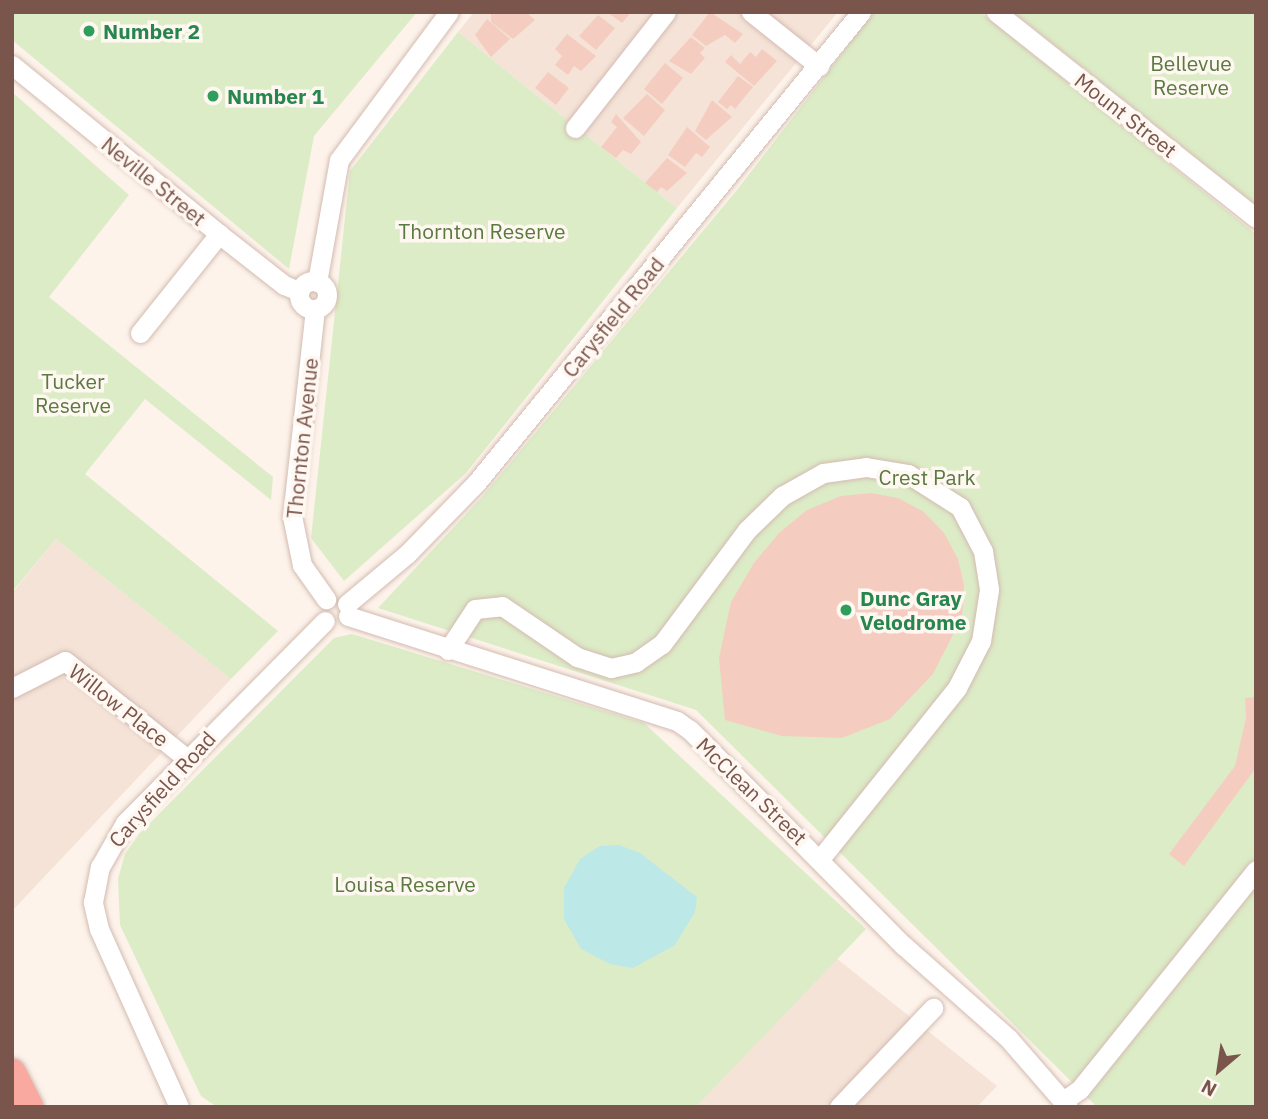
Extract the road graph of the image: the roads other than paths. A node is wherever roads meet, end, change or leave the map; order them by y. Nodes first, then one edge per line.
1 (449, 12) edge
2 (666, 12) edge
3 (751, 12) edge
4 (861, 12) edge
5 (996, 12) edge
6 (12, 65) edge
7 (819, 66) junction
8 (575, 128) dead end
9 (1256, 218) edge
10 (219, 234) junction
11 (317, 282) junction
12 (299, 291) junction
13 (315, 309) junction
14 (140, 333) dead end
15 (326, 599) junction
16 (348, 610) junction
17 (325, 621) junction
18 (448, 650) junction
19 (12, 688) edge
20 (186, 758) junction
21 (821, 858) junction
22 (1256, 870) edge
23 (933, 1008) dead end
24 (12, 1073) edge
25 (1066, 1104) edge
26 (29, 1107) edge
27 (179, 1107) edge
28 (839, 1107) edge

1 - 11 street, Thornton Avenue
2 - 8 street
3 - 7 street
4 - 7 street, Carysfield Road
5 - 9 street, Mount Street
6 - 10 street, Neville Street
7 - 16 street, Carysfield Road
10 - 12 street, Neville Street
10 - 14 street
11 - 12 street
11 - 13 street, Thornton Avenue
12 - 13 street
13 - 15 street, Thornton Avenue
15 - 16 street
15 - 17 street
16 - 17 street
16 - 18 street, McClean Street
17 - 20 street, Carysfield Road
18 - 21 street, McClean Street
18 - 21 street
19 - 20 street, Willow Place
20 - 27 street, Carysfield Road
21 - 25 street, McClean Street
22 - 25 street
23 - 28 street
24 - 26 highway

